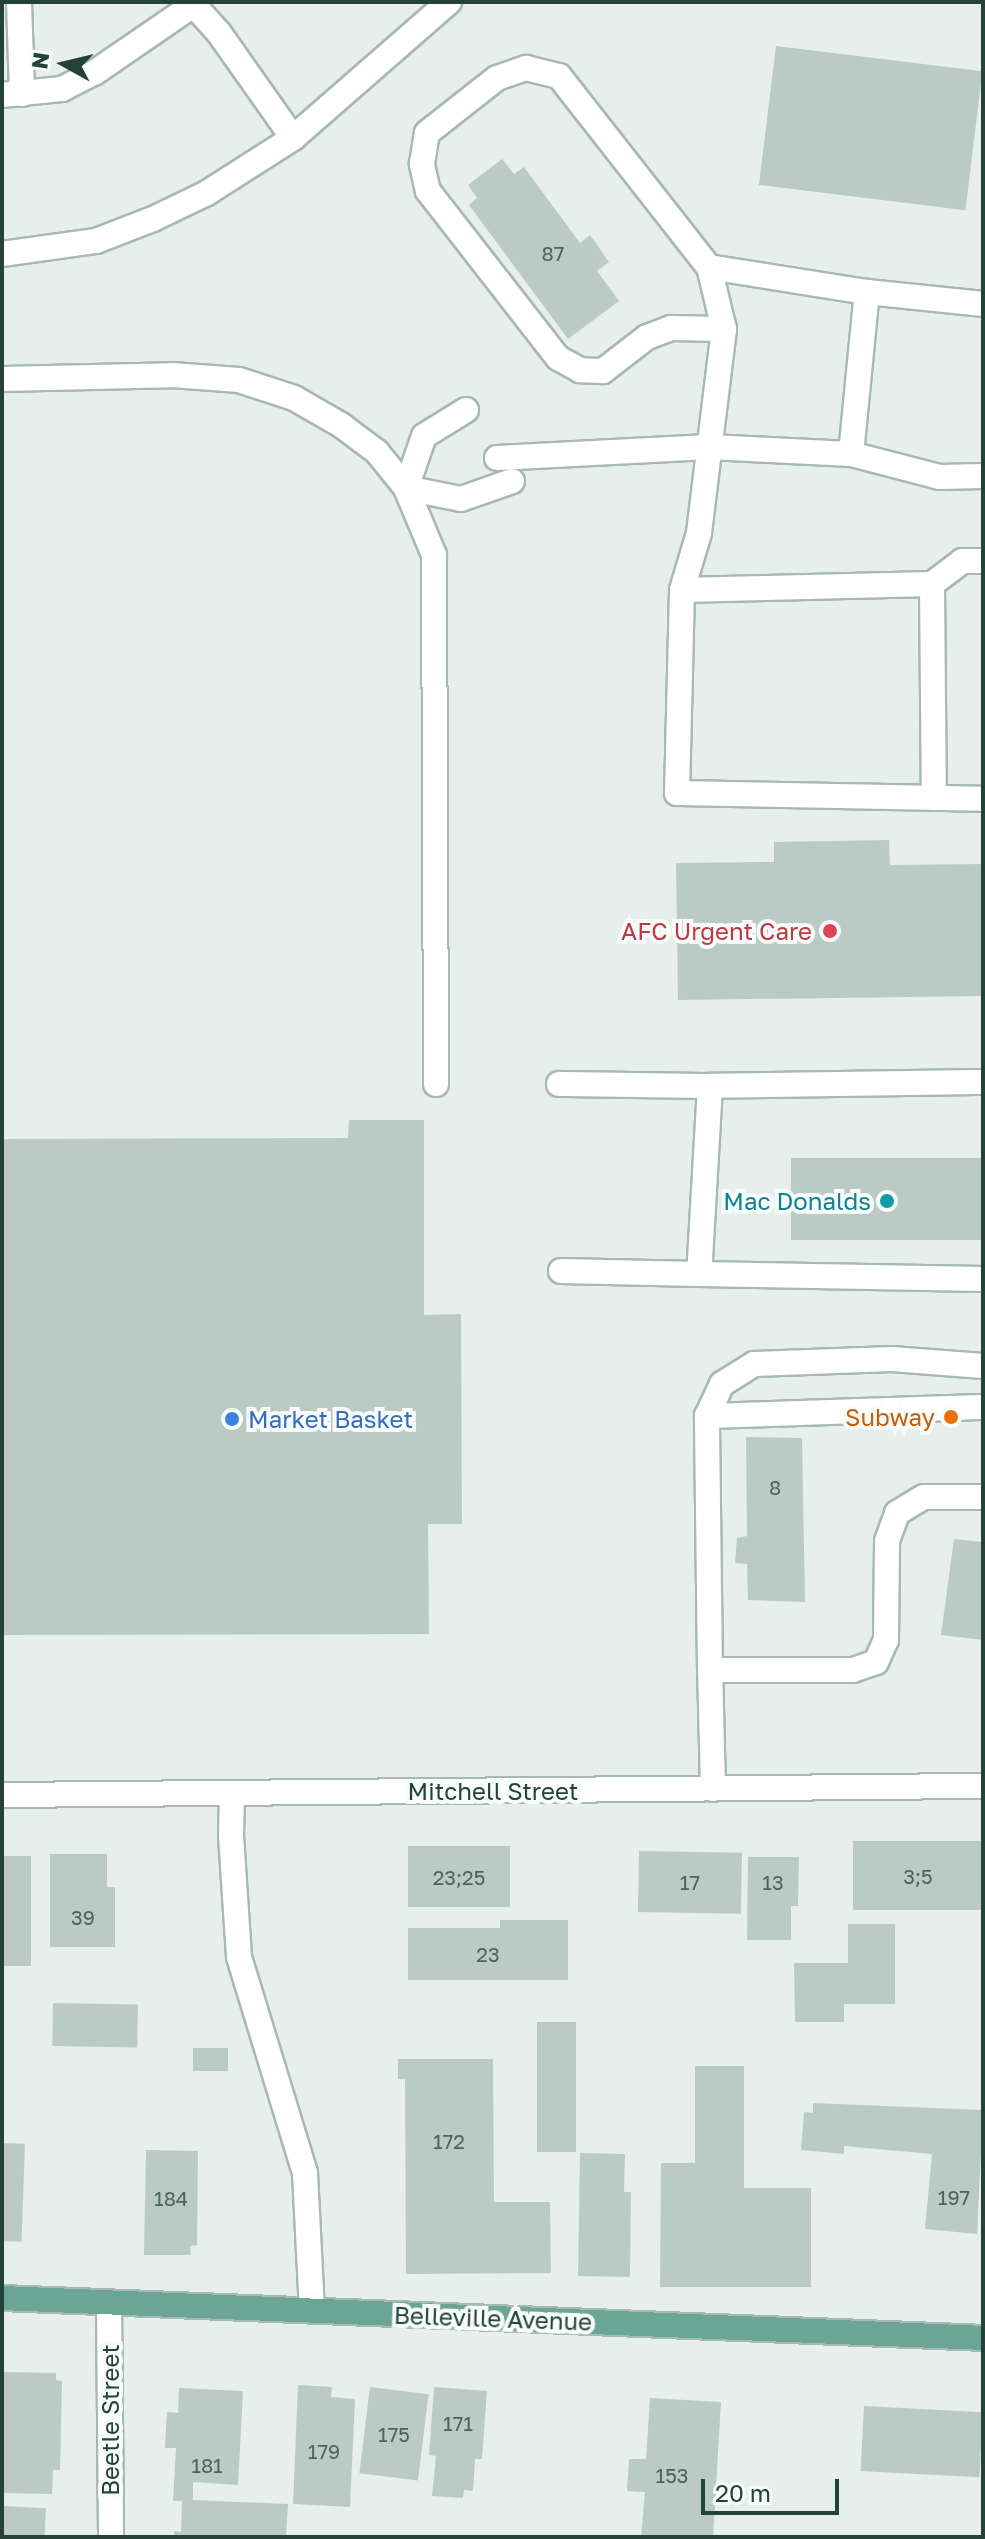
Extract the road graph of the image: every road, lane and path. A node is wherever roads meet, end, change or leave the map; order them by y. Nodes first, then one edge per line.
1 (19, 2) edge
2 (449, 2) edge
3 (192, 3) edge
4 (12, 95) edge
5 (293, 138) junction
6 (2, 254) edge
7 (709, 267) junction
8 (867, 292) junction
9 (983, 304) edge
10 (724, 329) junction
11 (2, 379) edge
12 (466, 410) dead end
13 (709, 447) junction
14 (851, 454) junction
15 (497, 458) dead end
16 (983, 476) edge
17 (512, 481) dead end
18 (406, 488) junction
19 (983, 561) edge
20 (932, 584) junction
21 (682, 590) junction
22 (934, 798) junction
23 (983, 799) edge
24 (983, 1082) edge
25 (436, 1084) dead end
26 (559, 1084) dead end
27 (710, 1086) junction
28 (561, 1271) dead end
29 (699, 1274) junction
30 (983, 1279) edge
31 (983, 1366) edge
32 (983, 1407) edge
33 (707, 1416) junction
34 (983, 1497) edge
35 (710, 1670) junction
36 (983, 1786) edge
37 (713, 1789) junction
38 (232, 1793) junction
39 (2, 1795) edge
40 (2, 2298) edge
41 (109, 2302) junction
42 (312, 2310) junction
43 (983, 2338) edge
44 (111, 2537) edge

1 - 4 street
2 - 5 street
3 - 4 street
3 - 5 street
5 - 6 street
7 - 8 street
7 - 10 street
7 - 10 street
8 - 9 street
8 - 14 street
10 - 13 street
11 - 18 street
12 - 18 street
13 - 14 street
13 - 15 street
13 - 21 street
14 - 16 street
17 - 18 street
18 - 25 street
19 - 20 street
20 - 21 street
20 - 22 street
21 - 22 street
22 - 23 street
24 - 27 street
26 - 27 street
27 - 29 street
28 - 29 street
29 - 30 street
31 - 33 street
32 - 33 street
33 - 35 street
34 - 35 street
35 - 37 street
36 - 37 street, Mitchell Street
37 - 38 street, Mitchell Street
38 - 39 street, Mitchell Street
38 - 42 street
40 - 41 main road, Belleville Avenue
41 - 42 main road, Belleville Avenue
41 - 44 street, Beetle Street
42 - 43 main road, Belleville Avenue

